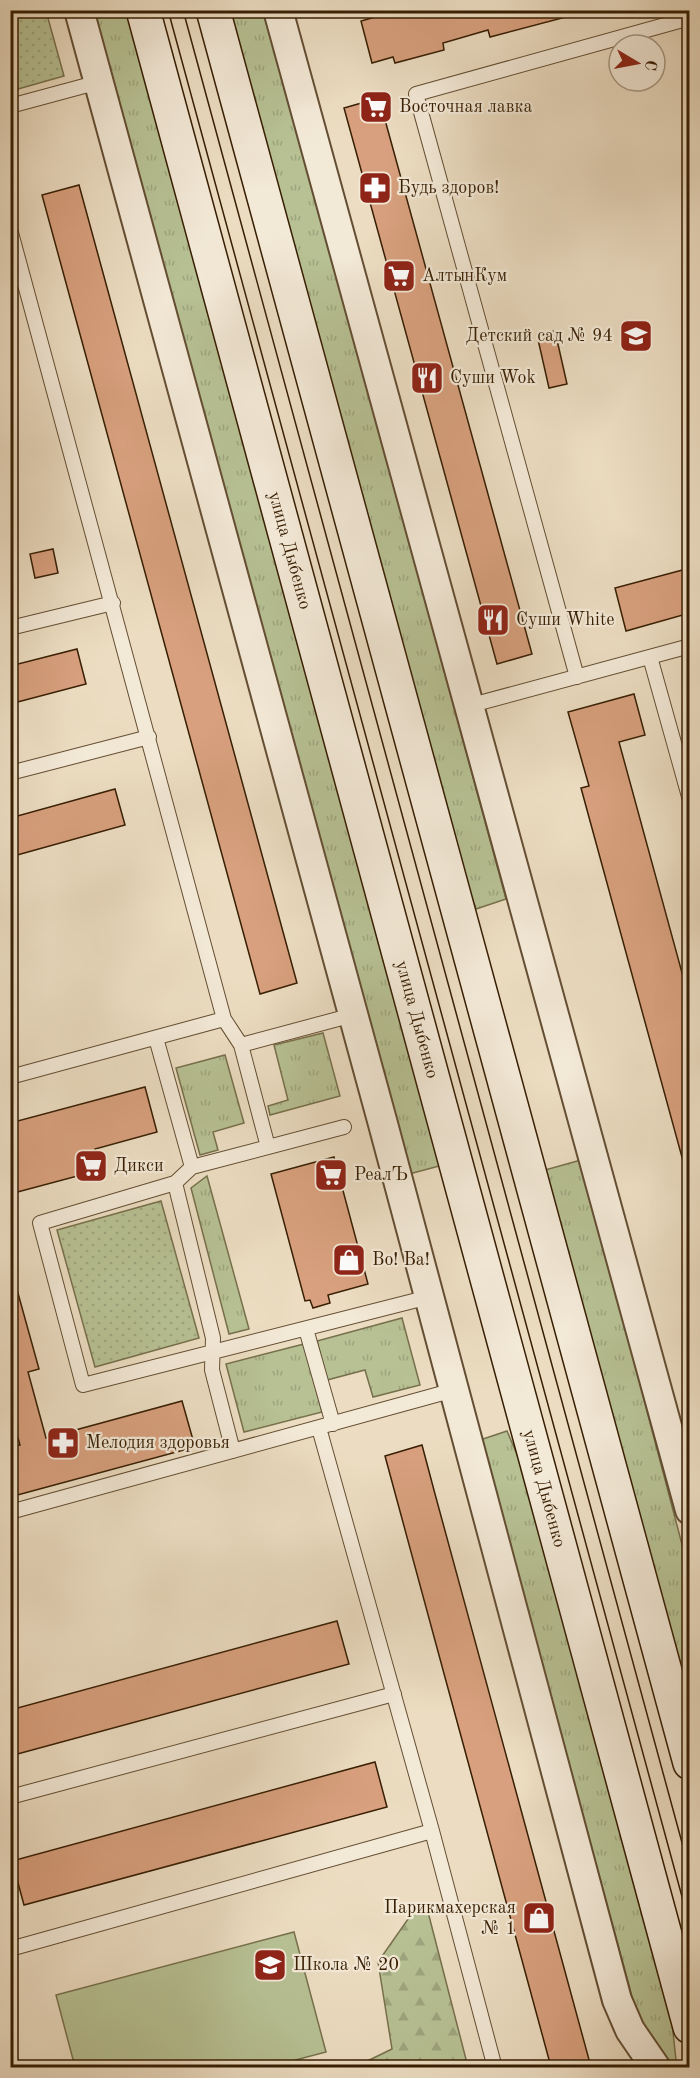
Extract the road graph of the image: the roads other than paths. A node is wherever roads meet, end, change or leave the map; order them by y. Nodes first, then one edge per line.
1 (79, 10) edge
2 (143, 10) edge
3 (213, 10) edge
4 (278, 10) edge
5 (690, 18) edge
6 (99, 82) junction
7 (10, 106) edge
8 (11, 230) edge
9 (113, 603) junction
10 (10, 628) edge
11 (690, 646) edge
12 (650, 657) junction
13 (577, 677) junction
14 (468, 706) junction
15 (149, 737) junction
16 (10, 773) edge
17 (690, 800) edge
18 (353, 1015) junction
19 (224, 1019) junction
20 (156, 1038) junction
21 (241, 1045) junction
22 (10, 1077) edge
23 (344, 1127) dead end
24 (268, 1147) junction
25 (192, 1167) junction
26 (175, 1183) junction
27 (429, 1297) junction
28 (306, 1329) junction
29 (212, 1353) junction
30 (454, 1390) junction
31 (333, 1424) junction
32 (319, 1428) junction
33 (233, 1451) junction
34 (690, 1510) edge
35 (10, 1512) edge
36 (394, 1694) junction
37 (690, 1763) edge
38 (10, 1797) edge
39 (432, 1832) junction
40 (10, 1949) edge
41 (690, 2027) edge
42 (495, 2067) edge
43 (656, 2067) edge

1 - 6 street
2 - 41 main road, улица Дыбенко
3 - 37 main road
4 - 14 street
5 - 13 lane
6 - 7 lane
6 - 18 street
8 - 9 lane
9 - 10 lane
9 - 15 lane
11 - 12 lane
12 - 13 lane
12 - 17 lane
13 - 14 lane
14 - 34 street
15 - 16 lane
15 - 19 lane
18 - 21 lane
18 - 27 street
19 - 20 lane
19 - 21 lane
20 - 22 lane
20 - 25 lane
21 - 24 lane
23 - 24 lane
24 - 25 lane
25 - 26 lane
26 - 29 lane
26 - 29 lane
27 - 28 lane
27 - 30 street
28 - 29 lane
28 - 31 lane
29 - 33 lane
30 - 31 lane
30 - 43 street
31 - 32 lane
32 - 33 lane
32 - 36 lane
33 - 35 lane
36 - 38 lane
36 - 39 lane
39 - 40 lane
39 - 42 lane

